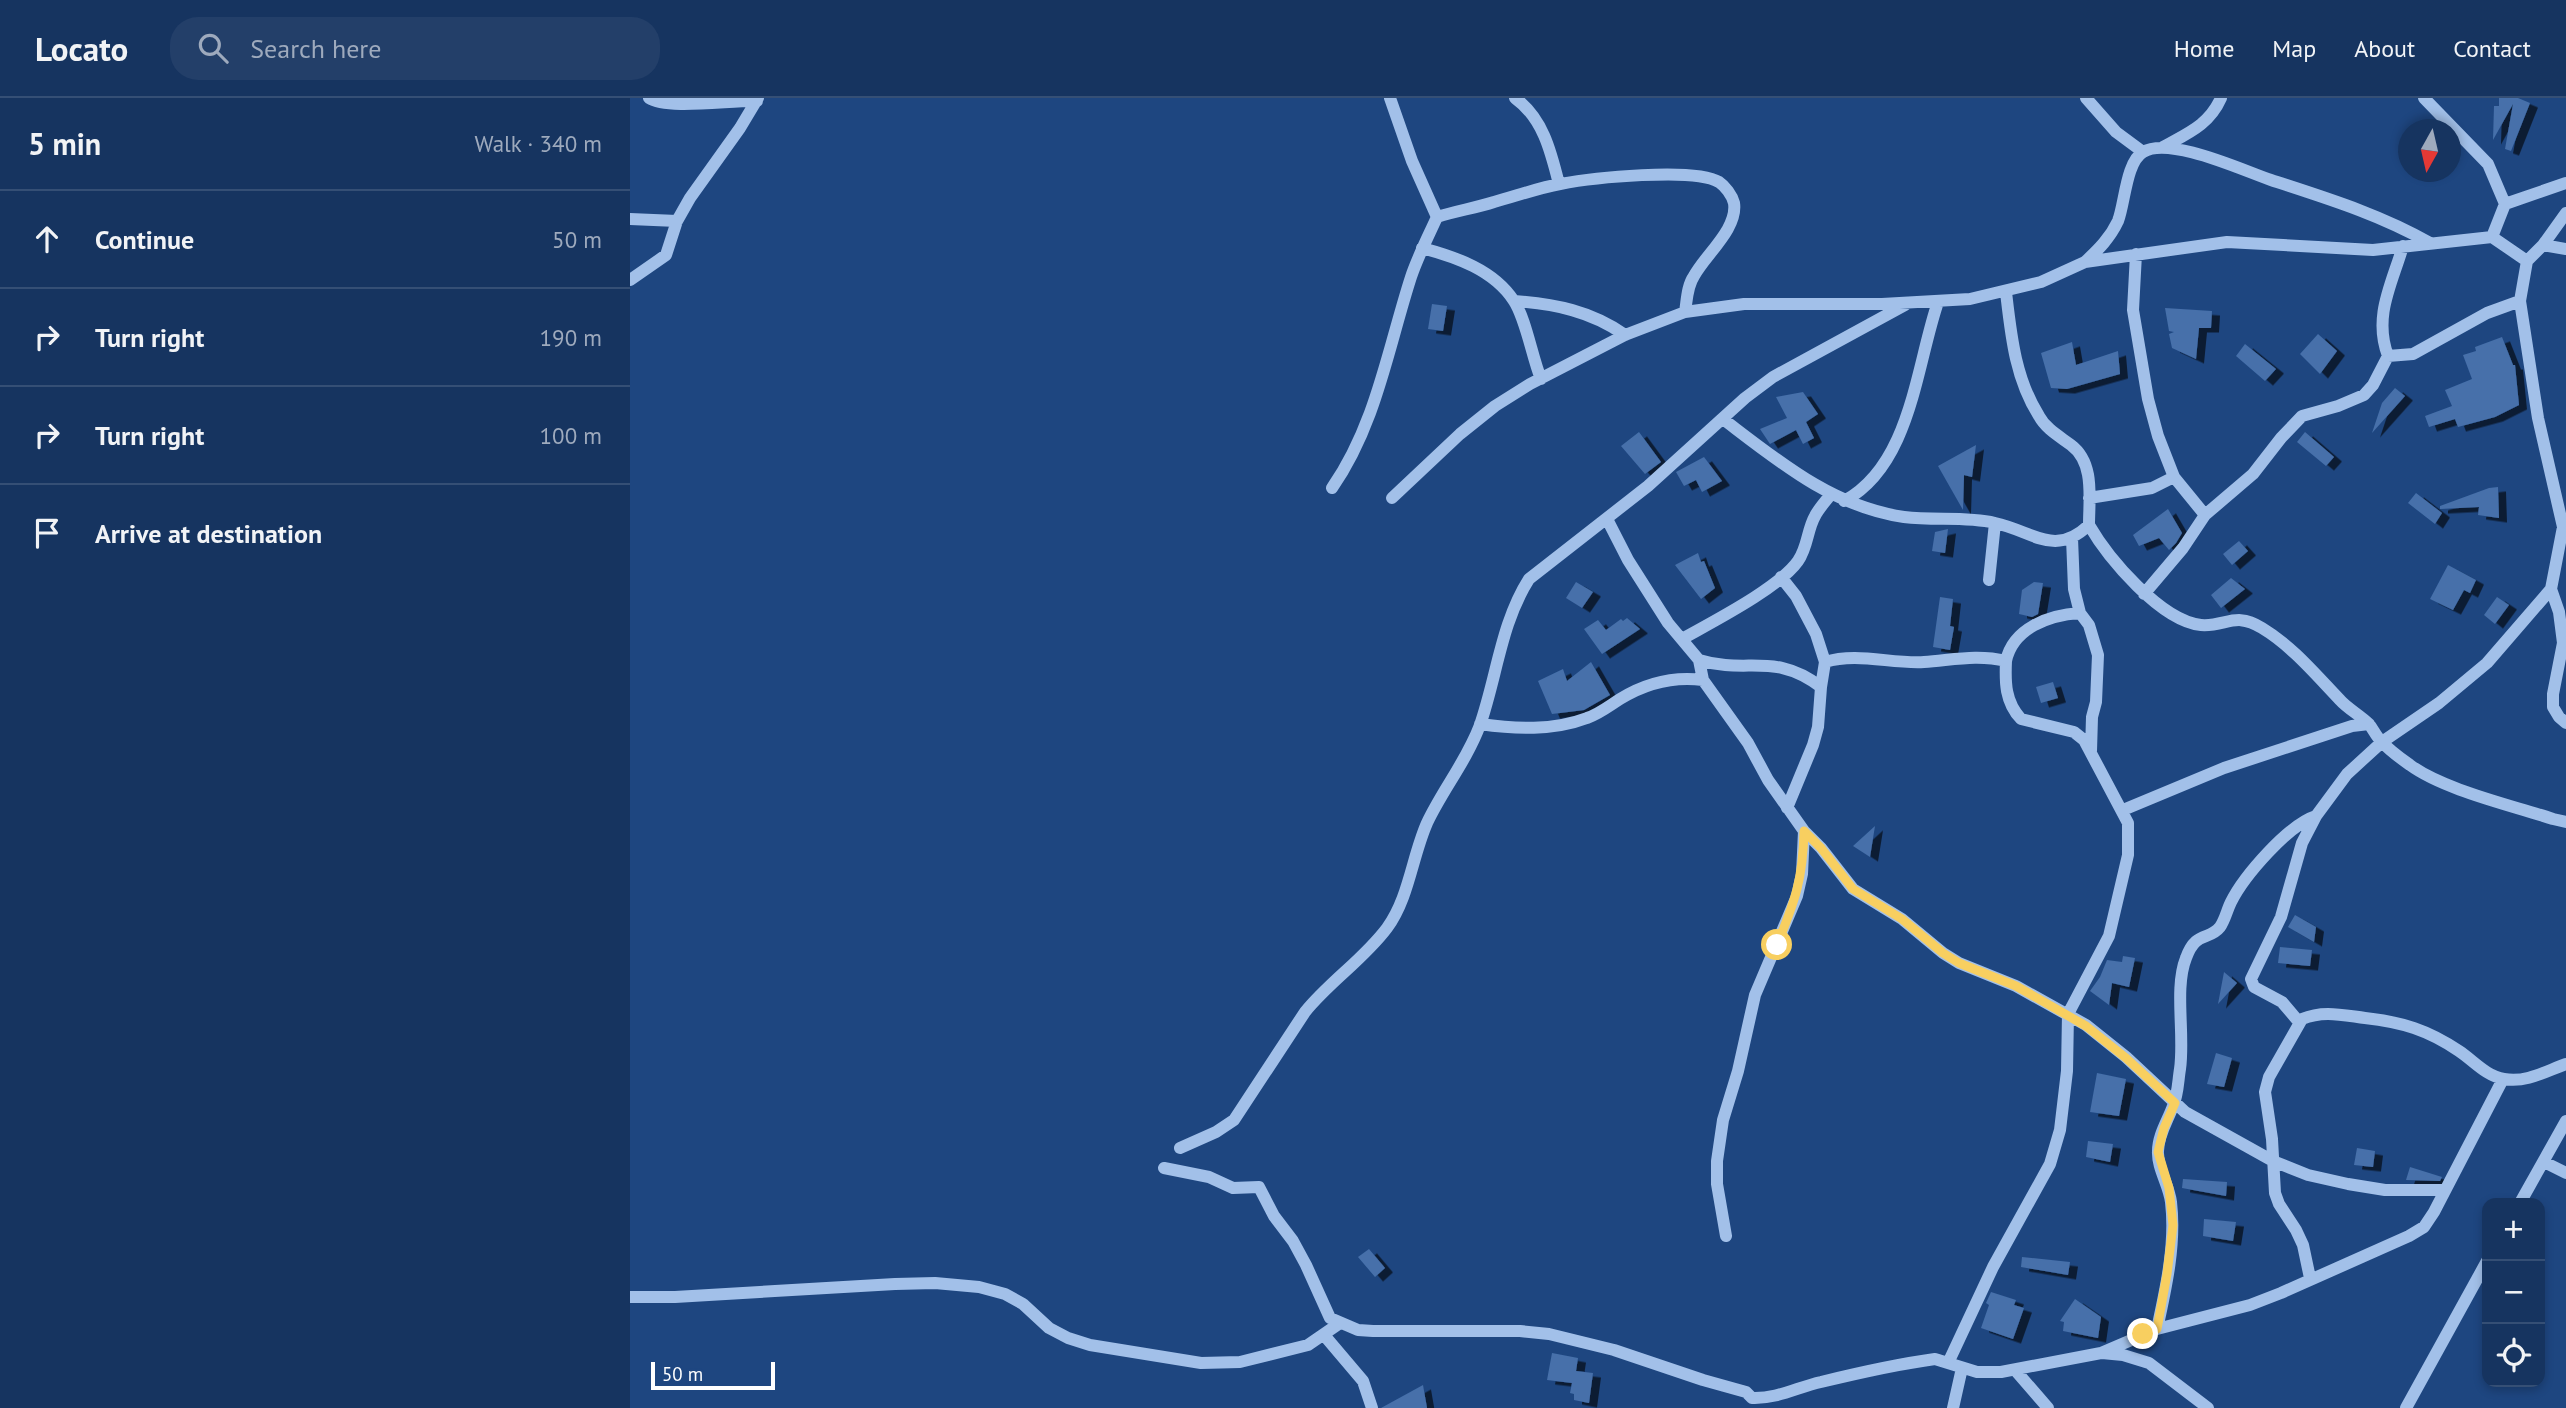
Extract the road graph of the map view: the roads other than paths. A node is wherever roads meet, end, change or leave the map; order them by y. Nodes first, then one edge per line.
1 (649, 98) edge
2 (1390, 98) edge
3 (1515, 98) edge
4 (2086, 98) edge
5 (2221, 98) edge
6 (2424, 98) edge
7 (757, 100) edge
8 (2163, 147) junction
9 (2143, 152) junction
10 (2566, 183) edge
11 (1559, 184) junction
12 (2505, 204) junction
13 (2566, 213) edge
14 (1437, 217) junction
15 (630, 219) edge
16 (677, 221) junction
17 (2492, 237) junction
18 (2431, 243) junction
19 (2543, 245) junction
20 (2403, 246) junction
21 (1422, 248) junction
22 (2566, 249) edge
23 (2137, 254) junction
24 (2527, 261) junction
25 (2085, 262) junction
26 (630, 280) edge
27 (2006, 292) junction
28 (2519, 301) junction
29 (1514, 302) junction
30 (1938, 302) junction
31 (1908, 303) junction
32 (1685, 312) junction
33 (1625, 335) junction
34 (2388, 356) junction
35 (1541, 379) junction
36 (1723, 419) junction
37 (2174, 477) junction
38 (1332, 488) dead end
39 (1831, 494) junction
40 (1391, 498) dead end
41 (2089, 498) junction
42 (1844, 501) junction
43 (2563, 506) edge
44 (2205, 515) junction
45 (1607, 519) junction
46 (1995, 523) junction
47 (2089, 525) junction
48 (2072, 538) junction
49 (1781, 577) junction
50 (1989, 580) dead end
51 (2551, 589) junction
52 (2144, 594) junction
53 (2563, 609) edge
54 (2080, 614) junction
55 (1682, 639) junction
56 (2564, 653) edge
57 (1699, 660) junction
58 (2006, 661) junction
59 (1825, 662) junction
60 (1703, 680) junction
61 (1821, 687) junction
62 (2566, 723) edge
63 (1480, 724) junction
64 (2369, 724) junction
65 (2382, 742) junction
66 (2091, 752) junction
67 (1787, 808) junction
68 (2123, 810) junction
69 (2316, 816) junction
70 (2566, 822) edge
71 (1804, 831) junction
72 (2068, 1014) junction
73 (2299, 1022) junction
74 (2566, 1064) edge
75 (2503, 1079) junction
76 (2175, 1103) junction
77 (2566, 1121) edge
78 (1180, 1148) dead end
79 (2273, 1161) junction
80 (2544, 1162) junction
81 (1164, 1168) dead end
82 (2566, 1173) edge
83 (2445, 1190) junction
84 (2523, 1198) edge
85 (1726, 1236) dead end
86 (2482, 1270) edge
87 (2310, 1278) junction
88 (630, 1297) edge
89 (1340, 1324) junction
90 (2157, 1329) junction
91 (1324, 1335) junction
92 (2101, 1353) junction
93 (1949, 1362) junction
94 (1962, 1368) junction
95 (2017, 1371) junction
96 (1372, 1408) edge
97 (1953, 1408) edge
98 (2048, 1408) edge
99 (2208, 1408) edge
100 (2406, 1408) edge

1 - 7 street
2 - 14 street
3 - 11 street
4 - 9 street
5 - 8 street
6 - 12 street
7 - 16 street
8 - 9 street
8 - 18 street
9 - 25 street
10 - 12 street
11 - 14 street
11 - 32 street
12 - 17 street
13 - 19 street
14 - 21 street
15 - 16 street
16 - 26 street
17 - 18 street
17 - 24 street
18 - 20 street
19 - 22 street
19 - 24 street
20 - 23 street
20 - 34 street
21 - 29 street
21 - 38 street
23 - 25 street
23 - 37 street
24 - 28 street
25 - 27 street
27 - 30 street
27 - 41 street
28 - 34 street
28 - 43 street
29 - 33 street
29 - 35 street
30 - 31 street
30 - 42 street
31 - 32 street
31 - 36 street
32 - 33 street
33 - 35 street
34 - 44 street
35 - 40 street
36 - 39 street
36 - 45 street
37 - 41 street
37 - 44 street
39 - 42 street
39 - 49 street
41 - 47 street
42 - 46 street
43 - 51 street
44 - 52 street
45 - 55 street
45 - 63 street
46 - 48 street
46 - 50 street
47 - 48 street
47 - 52 street
48 - 54 street
49 - 55 street
49 - 59 street
51 - 53 street
51 - 65 street
52 - 64 street
53 - 56 street
54 - 58 street
54 - 66 street
55 - 57 street
56 - 62 street
57 - 60 street
57 - 61 street
58 - 59 street
58 - 66 street
59 - 61 street
60 - 63 street
60 - 67 street
61 - 67 street
63 - 78 street
64 - 65 street
64 - 68 street
65 - 69 street
65 - 70 street
66 - 68 street
67 - 71 street
68 - 72 street
69 - 73 street
69 - 76 street
71 - 72 street
71 - 85 street
72 - 76 street
72 - 93 street
73 - 75 street
73 - 79 street
74 - 75 street
75 - 83 street
76 - 79 street
76 - 90 street
77 - 80 street
79 - 83 street
79 - 87 street
80 - 82 street
80 - 84 street
81 - 89 street
83 - 87 street
86 - 100 street
87 - 90 street
88 - 91 street
89 - 91 street
89 - 93 street
90 - 92 street
91 - 96 street
92 - 95 street
92 - 99 street
93 - 94 street
94 - 95 street
94 - 97 street
95 - 98 street

